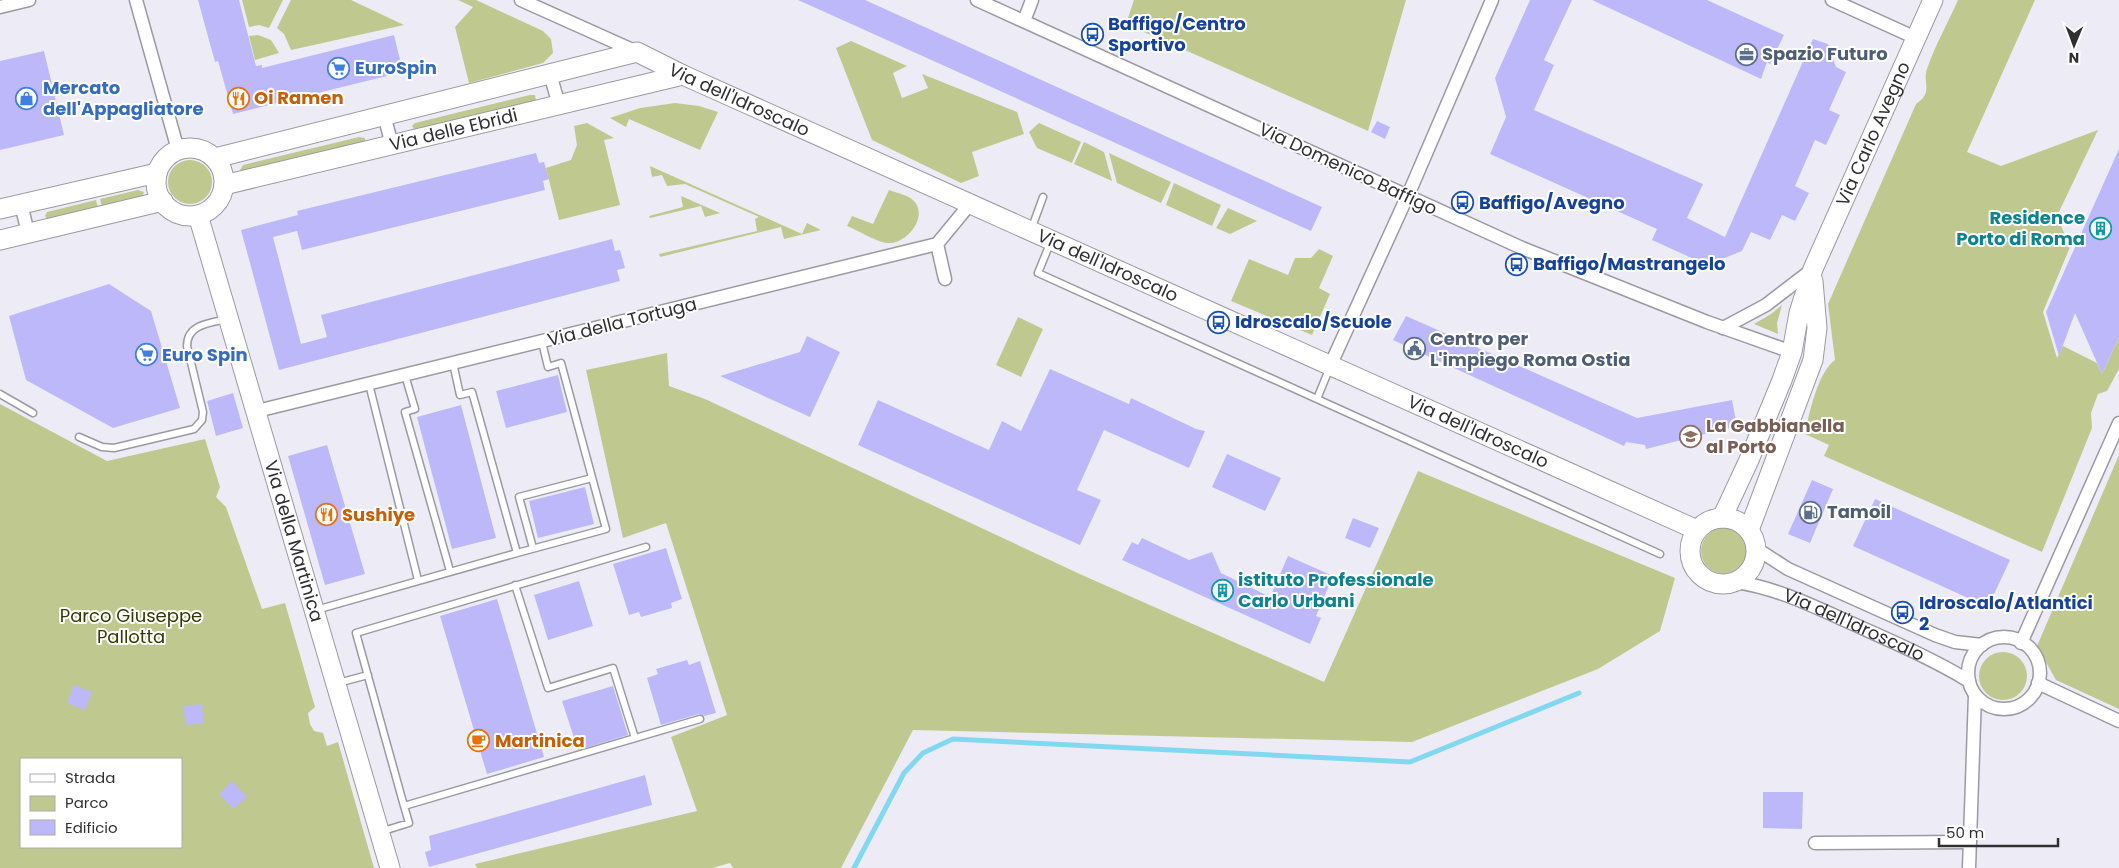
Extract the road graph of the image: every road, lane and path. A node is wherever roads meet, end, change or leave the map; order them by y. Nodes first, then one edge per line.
1 (28, 0) edge
2 (136, 0) edge
3 (521, 0) edge
4 (977, 0) edge
5 (1032, 0) edge
6 (1492, 0) edge
7 (1832, 0) edge
8 (1933, 0) edge
9 (0, 7) edge
10 (1024, 21) junction
11 (1916, 38) junction
12 (637, 52) junction
13 (550, 74) junction
14 (682, 75) junction
15 (559, 105) junction
16 (384, 116) junction
17 (392, 145) junction
18 (178, 150) junction
19 (215, 158) junction
20 (158, 173) junction
21 (224, 185) junction
22 (1044, 197) dead end
23 (1407, 197) junction
24 (162, 201) junction
25 (21, 204) junction
26 (970, 204) junction
27 (0, 209) edge
28 (198, 214) junction
29 (1031, 231) junction
30 (28, 233) junction
31 (0, 240) edge
32 (1051, 240) junction
33 (937, 244) junction
34 (1813, 269) junction
35 (944, 279) dead end
36 (229, 319) junction
37 (1723, 328) junction
38 (542, 342) junction
39 (1792, 352) junction
40 (453, 363) junction
41 (1330, 366) junction
42 (1810, 370) junction
43 (405, 375) junction
44 (369, 384) junction
45 (0, 394) edge
46 (1317, 399) junction
47 (257, 411) junction
48 (33, 412) dead end
49 (2119, 423) edge
50 (79, 437) dead end
51 (592, 478) junction
52 (1722, 518) junction
53 (1697, 530) junction
54 (1749, 530) junction
55 (646, 547) dead end
56 (533, 548) junction
57 (1757, 549) junction
58 (517, 553) junction
59 (1660, 554) dead end
60 (450, 571) junction
61 (418, 580) junction
62 (1736, 582) junction
63 (516, 586) junction
64 (314, 611) junction
65 (2022, 642) junction
66 (1982, 645) junction
67 (368, 675) junction
68 (1969, 681) junction
69 (2038, 683) junction
70 (336, 684) junction
71 (1975, 695) junction
72 (700, 719) dead end
73 (2119, 721) edge
74 (635, 738) junction
75 (404, 806) junction
76 (379, 832) junction
77 (1970, 842) junction
78 (1815, 843) dead end
79 (390, 868) edge
80 (1969, 868) edge

1 - 9 street
2 - 18 street
3 - 12 street, Via dell'Idroscalo
4 - 10 street, Via Domenico Baffigo
5 - 10 street
6 - 23 street
7 - 11 street
8 - 11 street, Via Carlo Avegno
10 - 23 street, Via Domenico Baffigo
11 - 34 street, Via Carlo Avegno
12 - 13 street, Via delle Ebridi
12 - 14 street, Via dell'Idroscalo
13 - 15 street
13 - 16 street, Via delle Ebridi
14 - 15 street, Via delle Ebridi
14 - 26 street, Via dell'Idroscalo
15 - 17 street, Via delle Ebridi
16 - 17 street
16 - 19 street, Via delle Ebridi
17 - 21 street, Via delle Ebridi
18 - 19 street
18 - 20 street
19 - 21 street
20 - 24 street
20 - 25 street
21 - 28 street
22 - 29 lane
23 - 37 street, Via Domenico Baffigo
23 - 41 street
24 - 28 street
24 - 30 street
25 - 27 street
25 - 30 street
26 - 29 street, Via dell'Idroscalo
26 - 33 street
28 - 36 street, Via della Martinica
29 - 32 street, Via dell'Idroscalo
30 - 31 street
32 - 41 street, Via dell'Idroscalo
32 - 46 lane
33 - 35 street
33 - 38 street, Via della Tortuga
34 - 37 street
34 - 39 street, Via Carlo Avegno
34 - 42 street, Via Carlo Avegno
36 - 47 street, Via della Martinica
36 - 50 lane
37 - 39 street, Via Domenico Baffigo
38 - 40 street, Via della Tortuga
38 - 51 lane
39 - 42 street
39 - 52 street, Via Carlo Avegno
40 - 43 street, Via della Tortuga
40 - 58 lane
41 - 46 lane
41 - 53 street, Via dell'Idroscalo
42 - 54 street, Via Carlo Avegno
43 - 44 street, Via della Tortuga
43 - 60 lane
44 - 47 street, Via della Tortuga
44 - 61 lane
45 - 48 lane
46 - 59 lane
47 - 64 street, Via della Martinica
49 - 65 street
51 - 56 lane
51 - 56 lane
52 - 53 street
52 - 54 street
53 - 62 street
54 - 57 street
55 - 63 lane
56 - 58 lane
57 - 62 street
57 - 66 street, Via dell'Idroscalo
58 - 60 lane
60 - 61 lane
61 - 64 lane
62 - 68 street, Via dell'Idroscalo
63 - 67 lane
63 - 74 lane
64 - 70 street, Via della Martinica
65 - 66 street
65 - 69 street
66 - 68 street
67 - 70 lane
67 - 75 lane
68 - 71 street
69 - 71 street
69 - 73 street
70 - 76 street, Via della Martinica
71 - 77 street
72 - 74 lane
74 - 75 lane
75 - 76 lane
76 - 79 street, Via della Martinica
77 - 78 street
77 - 80 street

